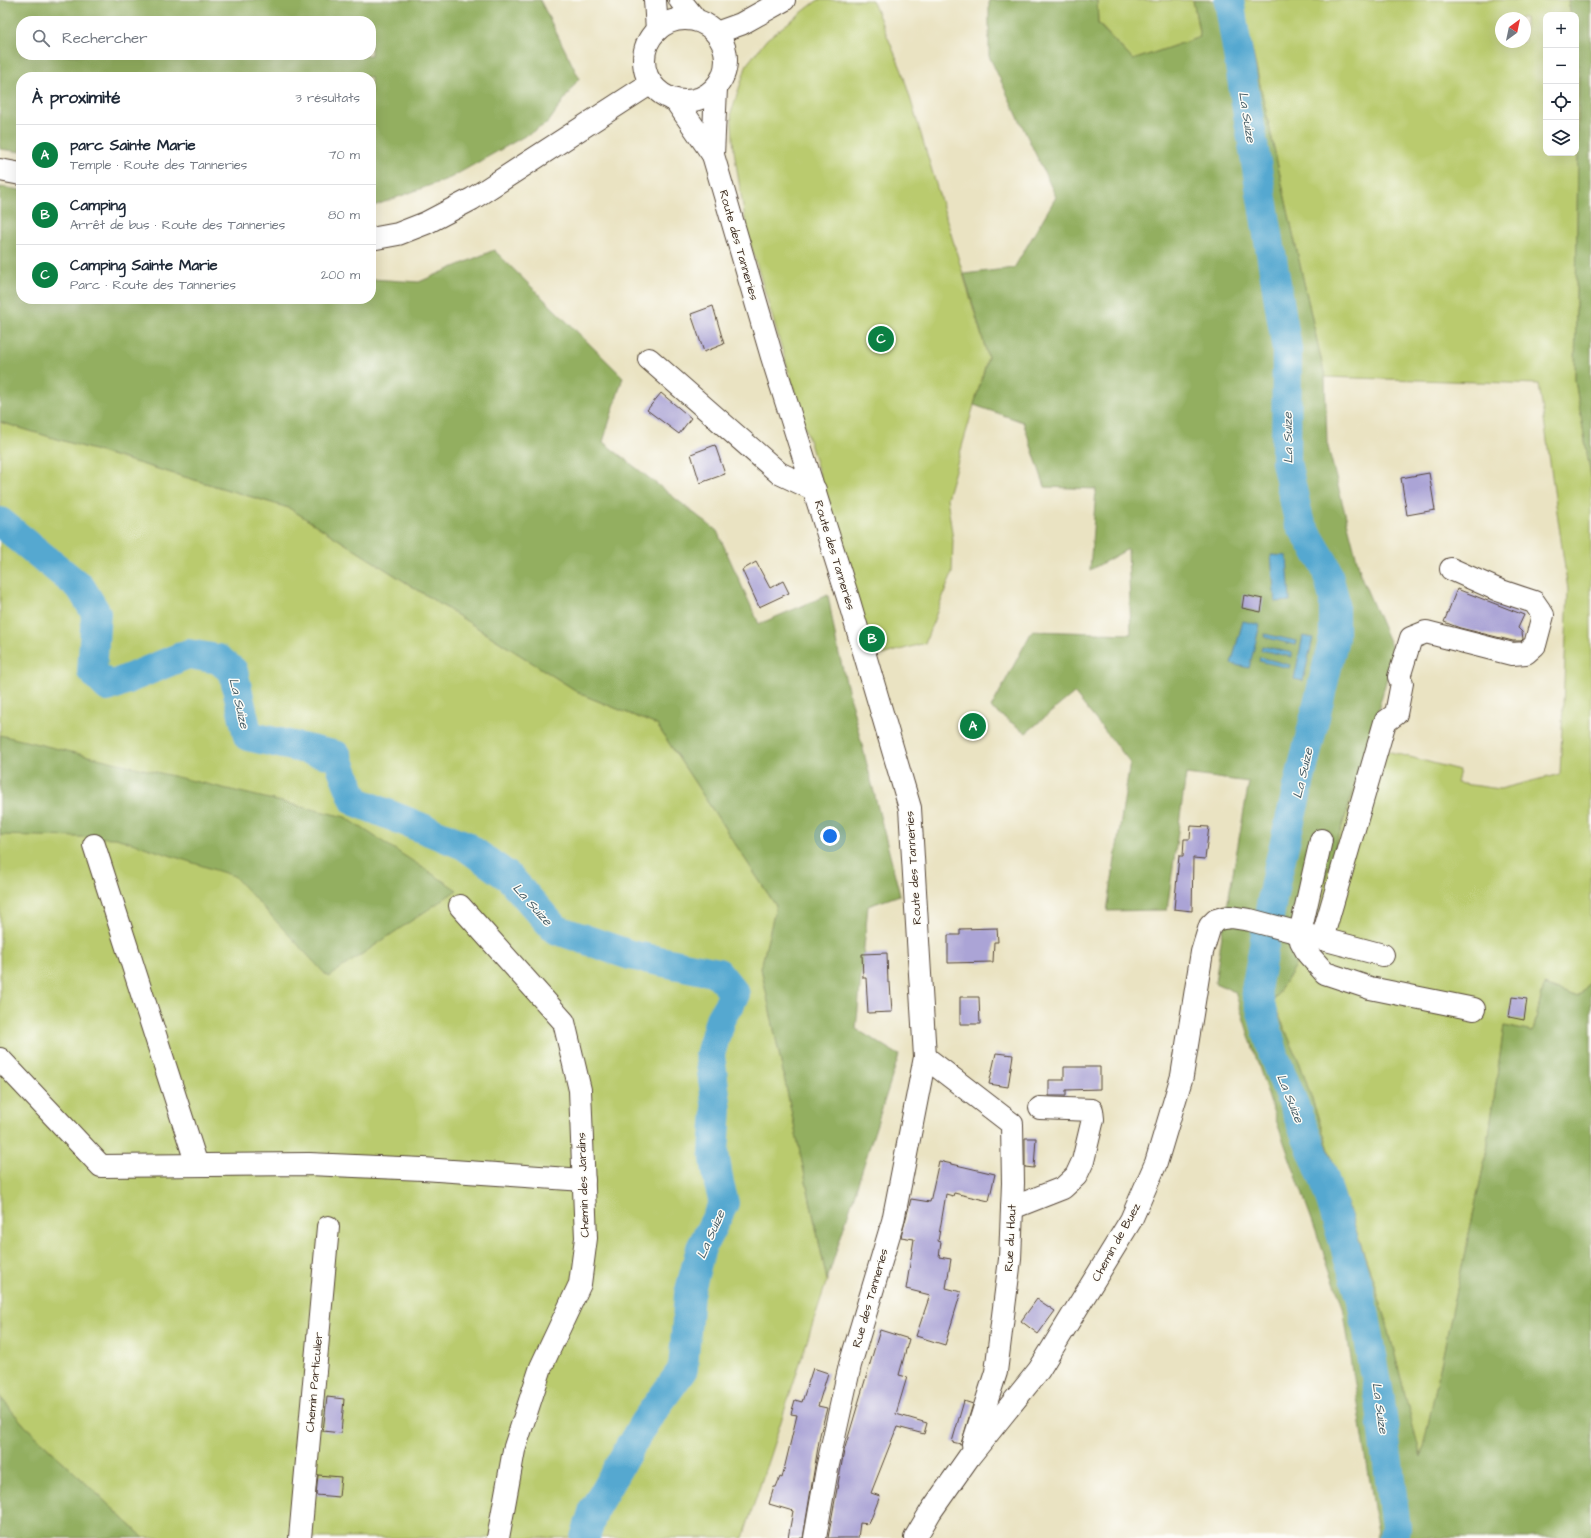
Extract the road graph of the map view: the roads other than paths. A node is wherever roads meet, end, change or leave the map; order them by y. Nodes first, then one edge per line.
1 (655, 0) edge
2 (680, 0) edge
3 (784, 0) edge
4 (696, 20) junction
5 (657, 30) junction
6 (716, 33) junction
7 (651, 83) junction
8 (716, 88) junction
9 (675, 100) junction
10 (713, 155) junction
11 (0, 170) edge
12 (16, 173) edge
13 (376, 238) edge
14 (649, 359) dead end
15 (815, 490) junction
16 (1451, 569) dead end
17 (1322, 840) dead end
18 (94, 845) dead end
19 (460, 906) dead end
20 (1290, 931) junction
21 (1322, 939) junction
22 (1383, 955) dead end
23 (1474, 1009) dead end
24 (925, 1057) junction
25 (0, 1059) edge
26 (1040, 1108) dead end
27 (197, 1164) junction
28 (584, 1180) junction
29 (1012, 1208) junction
30 (328, 1227) dead end
31 (969, 1456) junction
32 (300, 1538) edge
33 (498, 1538) edge
34 (815, 1538) edge
35 (915, 1538) edge

1 - 5 street
2 - 4 street
3 - 6 street
4 - 5 street
4 - 6 street
5 - 7 street
6 - 8 street
7 - 9 street
7 - 13 street
8 - 9 street
8 - 10 street, Route des Tanneries
9 - 10 street, Route des Tanneries
10 - 15 street, Route des Tanneries
11 - 12 street
14 - 15 street
15 - 24 street, Route des Tanneries
16 - 21 street
17 - 20 street
18 - 27 street
19 - 28 street, Chemin des Jardins
20 - 21 street, Chemin de Buez
20 - 23 street
20 - 31 street, Chemin de Buez
21 - 22 street, Chemin de Buez
24 - 29 street, Rue du Haut
24 - 34 street, Rue des Tanneries
25 - 27 street
26 - 29 street
27 - 28 street
28 - 33 street, Chemin des Jardins
29 - 31 street, Rue du Haut
30 - 32 street, Chemin Particulier
31 - 35 street, Chemin de Buez

